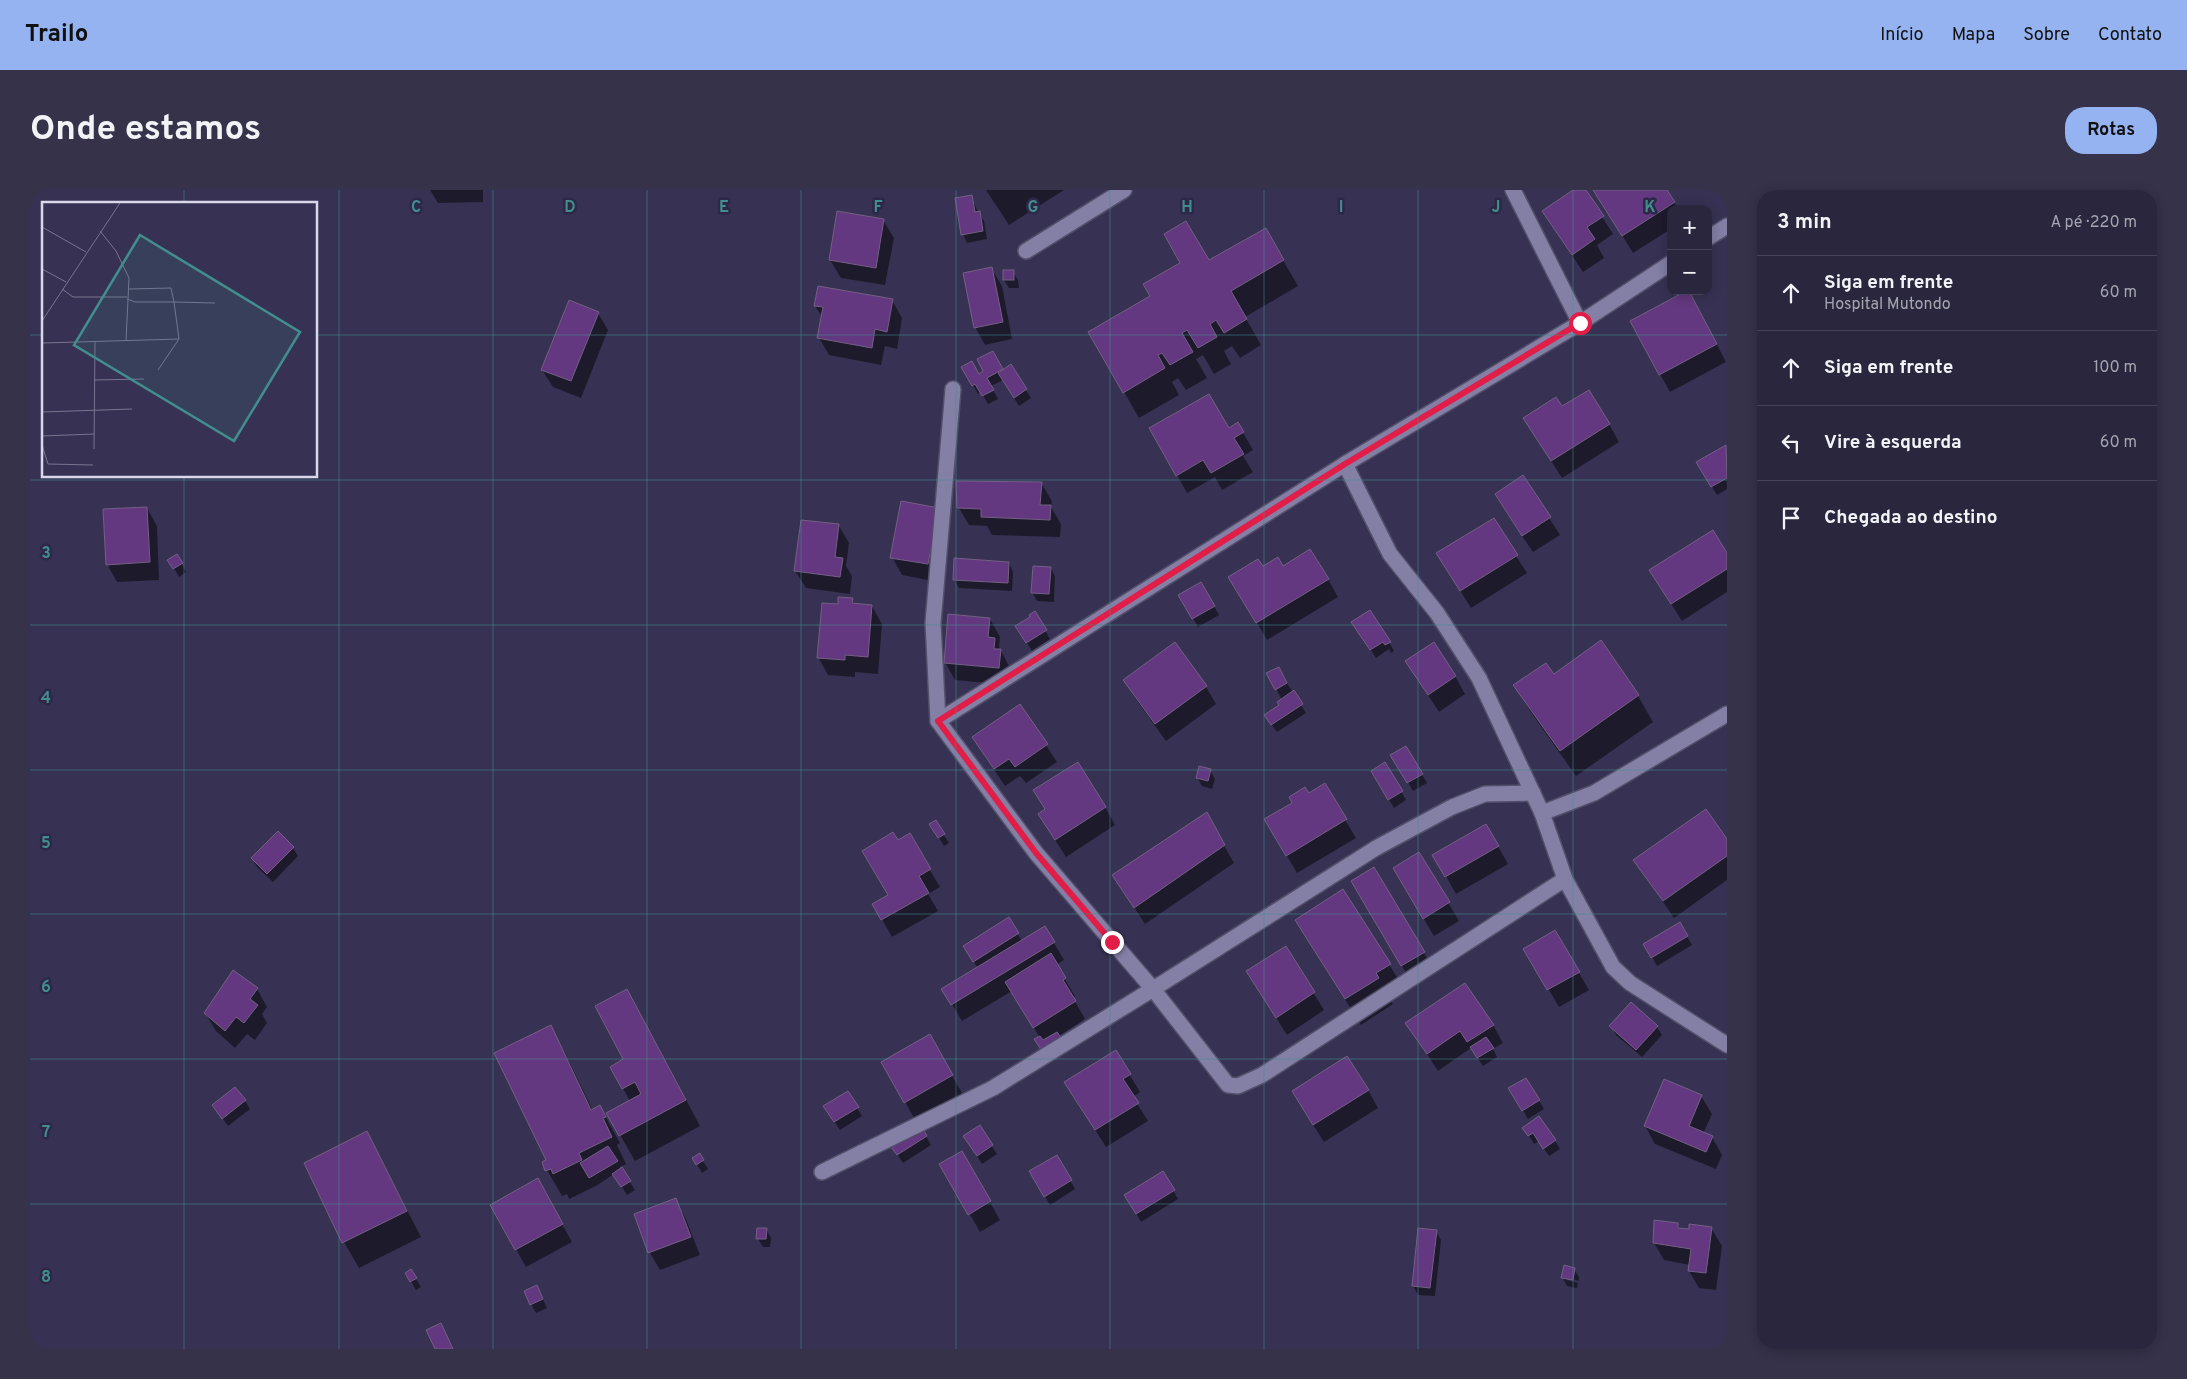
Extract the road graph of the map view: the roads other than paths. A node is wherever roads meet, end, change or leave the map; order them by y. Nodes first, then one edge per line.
1 (1124, 190) edge
2 (1513, 190) edge
3 (1727, 226) edge
4 (1712, 235) edge
5 (1026, 250) dead end
6 (1667, 266) edge
7 (1580, 323) junction
8 (953, 389) dead end
9 (1345, 464) junction
10 (1727, 714) edge
11 (938, 721) junction
12 (1533, 794) junction
13 (1542, 812) junction
14 (1565, 879) junction
15 (1153, 989) junction
16 (1727, 1045) edge
17 (822, 1172) dead end

1 - 5 street
2 - 7 street
3 - 4 street
6 - 7 street
7 - 9 street
8 - 11 street
9 - 11 street
9 - 12 street
10 - 13 street
11 - 15 street
12 - 13 street
12 - 15 street
13 - 14 street
14 - 15 street
14 - 16 street
15 - 17 street

